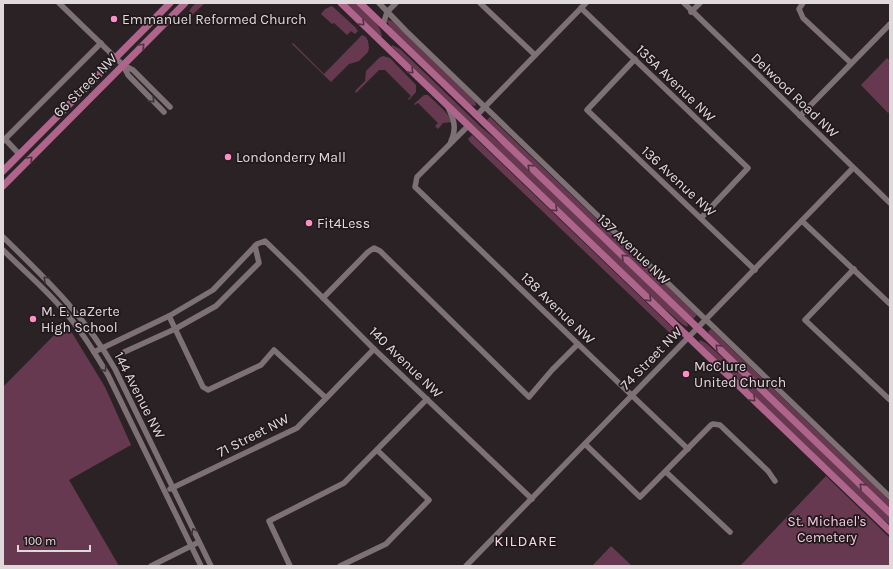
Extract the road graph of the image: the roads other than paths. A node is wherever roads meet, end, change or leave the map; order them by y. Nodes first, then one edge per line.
1 (59, 3) edge
2 (170, 3) edge
3 (185, 3) edge
4 (341, 3) edge
5 (360, 3) edge
6 (379, 3) edge
7 (396, 3) edge
8 (586, 3) edge
9 (684, 3) edge
10 (700, 3) edge
11 (803, 3) edge
12 (483, 4) edge
13 (581, 8) junction
14 (387, 12) junction
15 (691, 12) junction
16 (374, 16) junction
17 (890, 24) edge
18 (383, 25) junction
19 (101, 43) junction
20 (535, 55) junction
21 (116, 58) junction
22 (635, 59) junction
23 (851, 63) junction
24 (123, 65) junction
25 (447, 105) junction
26 (170, 107) dead end
27 (485, 107) junction
28 (164, 112) dead end
29 (476, 115) junction
30 (800, 116) junction
31 (468, 126) junction
32 (4, 140) edge
33 (450, 144) junction
34 (19, 154) junction
35 (853, 168) junction
36 (3, 171) edge
37 (3, 186) edge
38 (890, 203) edge
39 (701, 218) junction
40 (802, 220) junction
41 (3, 237) edge
42 (255, 246) junction
43 (3, 250) edge
44 (854, 269) junction
45 (755, 270) junction
46 (323, 298) junction
47 (890, 304) edge
48 (169, 316) junction
49 (706, 320) junction
50 (697, 328) junction
51 (175, 329) junction
52 (688, 337) junction
53 (578, 344) junction
54 (103, 348) junction
55 (374, 349) junction
56 (94, 352) junction
57 (122, 353) dead end
58 (632, 396) junction
59 (326, 398) junction
60 (427, 399) junction
61 (890, 400) edge
62 (585, 444) junction
63 (688, 449) junction
64 (377, 450) junction
65 (666, 472) junction
66 (775, 481) dead end
67 (172, 487) junction
68 (165, 491) junction
69 (890, 497) edge
70 (532, 499) junction
71 (890, 513) edge
72 (730, 532) dead end
73 (890, 532) edge
74 (200, 542) junction
75 (192, 546) junction
76 (151, 566) edge
77 (201, 566) edge
78 (211, 566) edge
79 (290, 566) edge
80 (340, 566) edge
81 (466, 566) edge

1 - 19 street
2 - 21 main road, 66 Street NW
24 -> 3 main road, 66 Street NW
4 -> 25 main road, 137 Avenue NW
5 - 16 main road, 137 Avenue NW
6 - 14 street, 137 Avenue NW
7 - 14 street
8 - 13 street
9 - 15 street, Delwood Road NW
10 - 15 street
11 - 23 street
12 - 20 street
13 - 20 street
13 - 22 street, 135A Avenue NW
14 - 16 street
14 - 18 street
14 - 27 street, 137 Avenue NW
15 - 30 street, Delwood Road NW
16 - 18 main road, 137 Avenue NW
17 - 23 street
18 - 29 main road, 137 Avenue NW
19 - 21 street
19 - 32 street, 66 Street NW
20 - 27 street
21 - 24 street
21 - 34 main road, 66 Street NW
22 - 39 street, 135A Avenue NW
22 - 39 street, 136 Avenue NW
23 - 30 street
24 - 26 street
24 -> 28 street
37 -> 24 main road, 66 Street NW
25 - 31 main road, 137 Avenue NW
25 - 33 street, 137 Avenue NW
27 - 29 street
27 - 49 street, 137 Avenue NW
50 -> 29 main road, 137 Avenue NW
30 - 35 street, Delwood Road NW
31 - 33 street
31 -> 52 main road, 137 Avenue NW
32 - 34 street, 66 Street NW
33 - 53 street, 138 Avenue NW
34 - 36 main road, 66 Street NW
35 - 38 street, Delwood Road NW
35 - 40 street, 74 Street NW
39 - 45 street, 136 Avenue NW
40 - 44 street
40 - 45 street, 74 Street NW
54 -> 41 street, 144 Avenue NW
42 - 46 street, 140 Avenue NW
42 - 48 street
42 - 51 street
43 - 56 street, 144 Avenue NW
44 - 47 street
44 - 61 street
45 - 49 street, 74 Street NW
46 - 53 street
46 - 55 street, 140 Avenue NW
48 - 51 street
48 - 54 street
49 - 50 street, 74 Street NW
49 - 69 street, 137 Avenue NW
50 - 52 street, 74 Street NW
71 -> 50 main road, 137 Avenue NW
51 - 57 street
51 - 59 street
52 - 58 street, 74 Street NW
52 -> 73 main road, 137 Avenue NW
53 - 58 street, 138 Avenue NW
54 - 56 street
54 - 67 street, 144 Avenue NW
55 - 59 street, 71 Street NW
55 - 60 street, 140 Avenue NW
56 -> 68 street, 144 Avenue NW
58 - 62 street, 74 Street NW
58 - 63 street, 138 Avenue NW
59 - 67 street, 71 Street NW
60 - 64 street
60 - 70 street, 140 Avenue NW
62 - 65 street
62 - 70 street, 74 Street NW
63 - 65 street
63 - 66 street
64 - 79 street
64 - 80 street
65 - 72 street
67 - 68 street, 71 Street NW
74 -> 67 street, 144 Avenue NW
68 - 75 street, 144 Avenue NW
70 - 81 street, 74 Street NW
74 - 75 street
74 - 78 street, 144 Avenue NW
75 - 76 street
75 - 77 street, 144 Avenue NW

